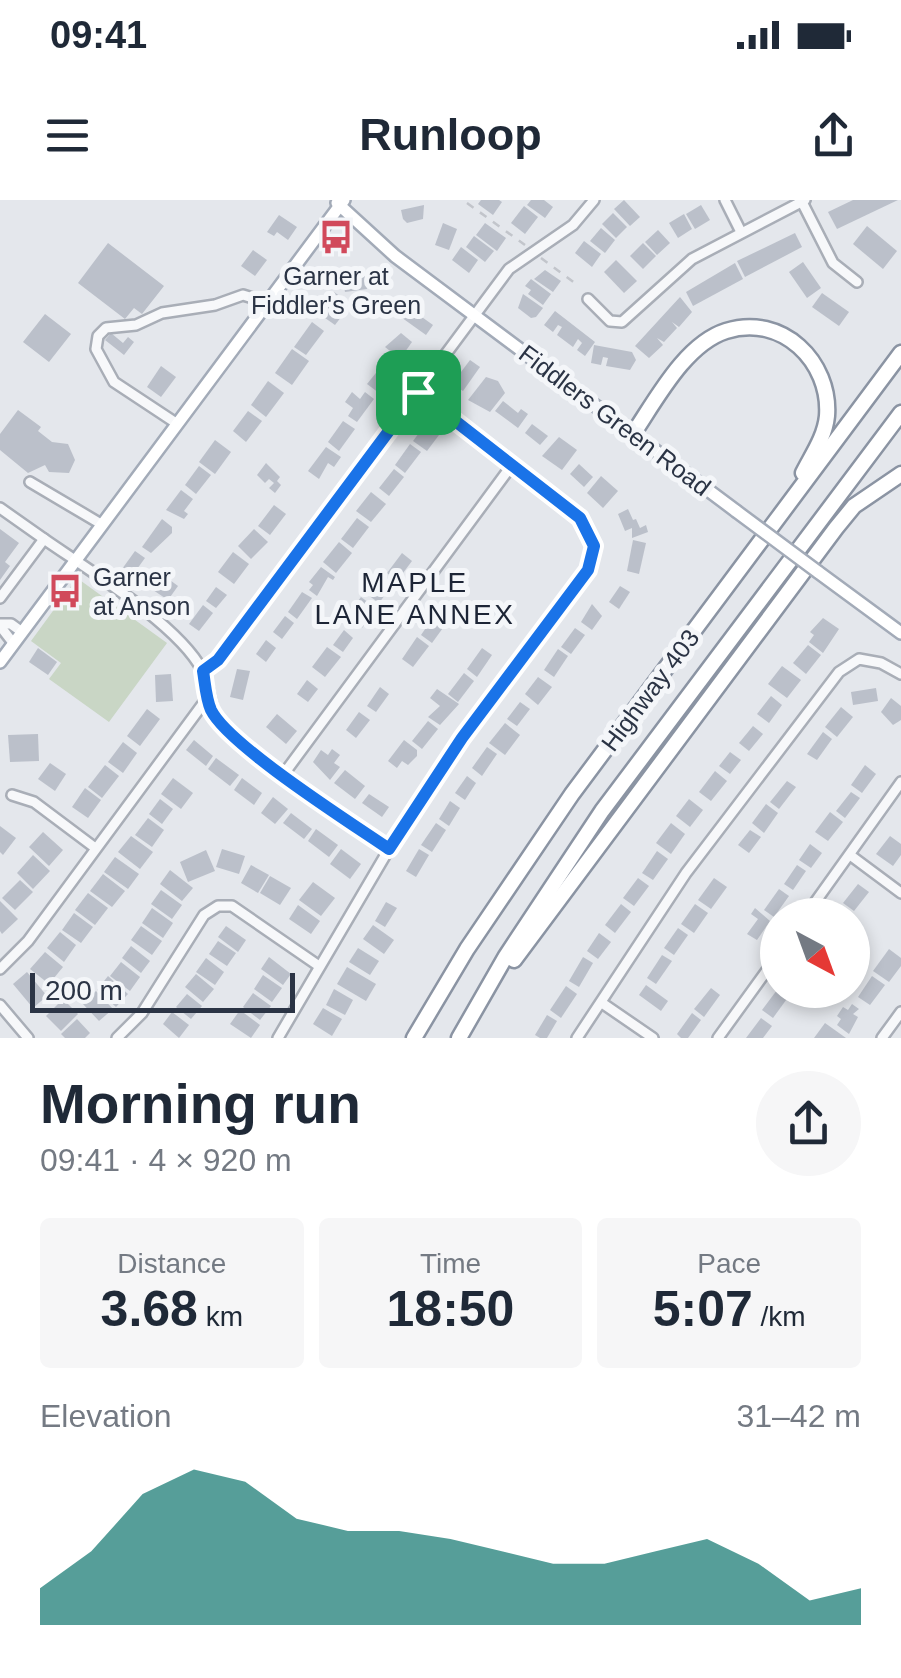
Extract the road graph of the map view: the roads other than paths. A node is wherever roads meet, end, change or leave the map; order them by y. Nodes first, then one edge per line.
1 (594, 200) edge
2 (725, 200) edge
3 (804, 201) edge
4 (339, 202) edge
5 (742, 232) junction
6 (857, 282) dead end
7 (588, 299) dead end
8 (266, 302) junction
9 (474, 314) junction
10 (901, 353) edge
11 (418, 392) junction
12 (901, 413) edge
13 (176, 423) junction
14 (633, 434) junction
15 (512, 465) junction
16 (901, 474) edge
17 (30, 482) dead end
18 (0, 508) edge
19 (780, 516) junction
20 (101, 524) junction
21 (44, 539) junction
22 (75, 560) junction
23 (0, 598) edge
24 (0, 625) edge
25 (22, 632) junction
26 (901, 633) edge
27 (14, 644) junction
28 (0, 662) edge
29 (203, 671) junction
30 (901, 674) edge
31 (208, 697) junction
32 (283, 775) junction
33 (901, 782) edge
34 (12, 795) dead end
35 (94, 847) junction
36 (389, 849) junction
37 (850, 855) junction
38 (901, 893) edge
39 (818, 898) edge
40 (318, 966) junction
41 (0, 970) edge
42 (760, 980) edge
43 (602, 1003) junction
44 (0, 1005) edge
45 (901, 1012) edge
46 (461, 1034) edge
47 (28, 1038) edge
48 (117, 1038) edge
49 (278, 1038) edge
50 (414, 1038) edge
51 (577, 1038) edge
52 (652, 1038) edge
53 (718, 1038) edge
54 (882, 1038) edge

1 - 9 street
2 - 5 street
3 - 5 street
3 - 6 street
4 - 8 main road
4 - 9 main road, Fiddlers Green Road
5 - 7 street
8 - 13 main road
8 - 13 street
9 - 11 street
9 - 14 main road, Fiddlers Green Road
10 - 19 highway, Highway 403
11 - 15 street
11 - 29 street
12 - 46 highway, Highway 403
13 - 20 main road
14 - 19 highway
14 - 26 main road, Fiddlers Green Road, bridge
15 - 32 street
15 - 36 street
16 - 46 highway
17 - 20 street
18 - 21 street
19 - 50 highway, Highway 403
20 - 22 main road
21 - 22 street
21 - 23 street
22 - 25 main road
22 - 29 street
24 - 25 street
24 - 27 street
25 - 27 main road
27 - 28 main road
29 - 31 street
30 - 43 street
31 - 32 street
31 - 35 street
32 - 36 street
33 - 37 street
34 - 35 street
35 - 41 street
36 - 40 street
37 - 38 street
37 - 39 street
40 - 48 street
40 - 49 street
42 - 53 street
43 - 51 street
43 - 52 street
44 - 47 street
45 - 54 street

